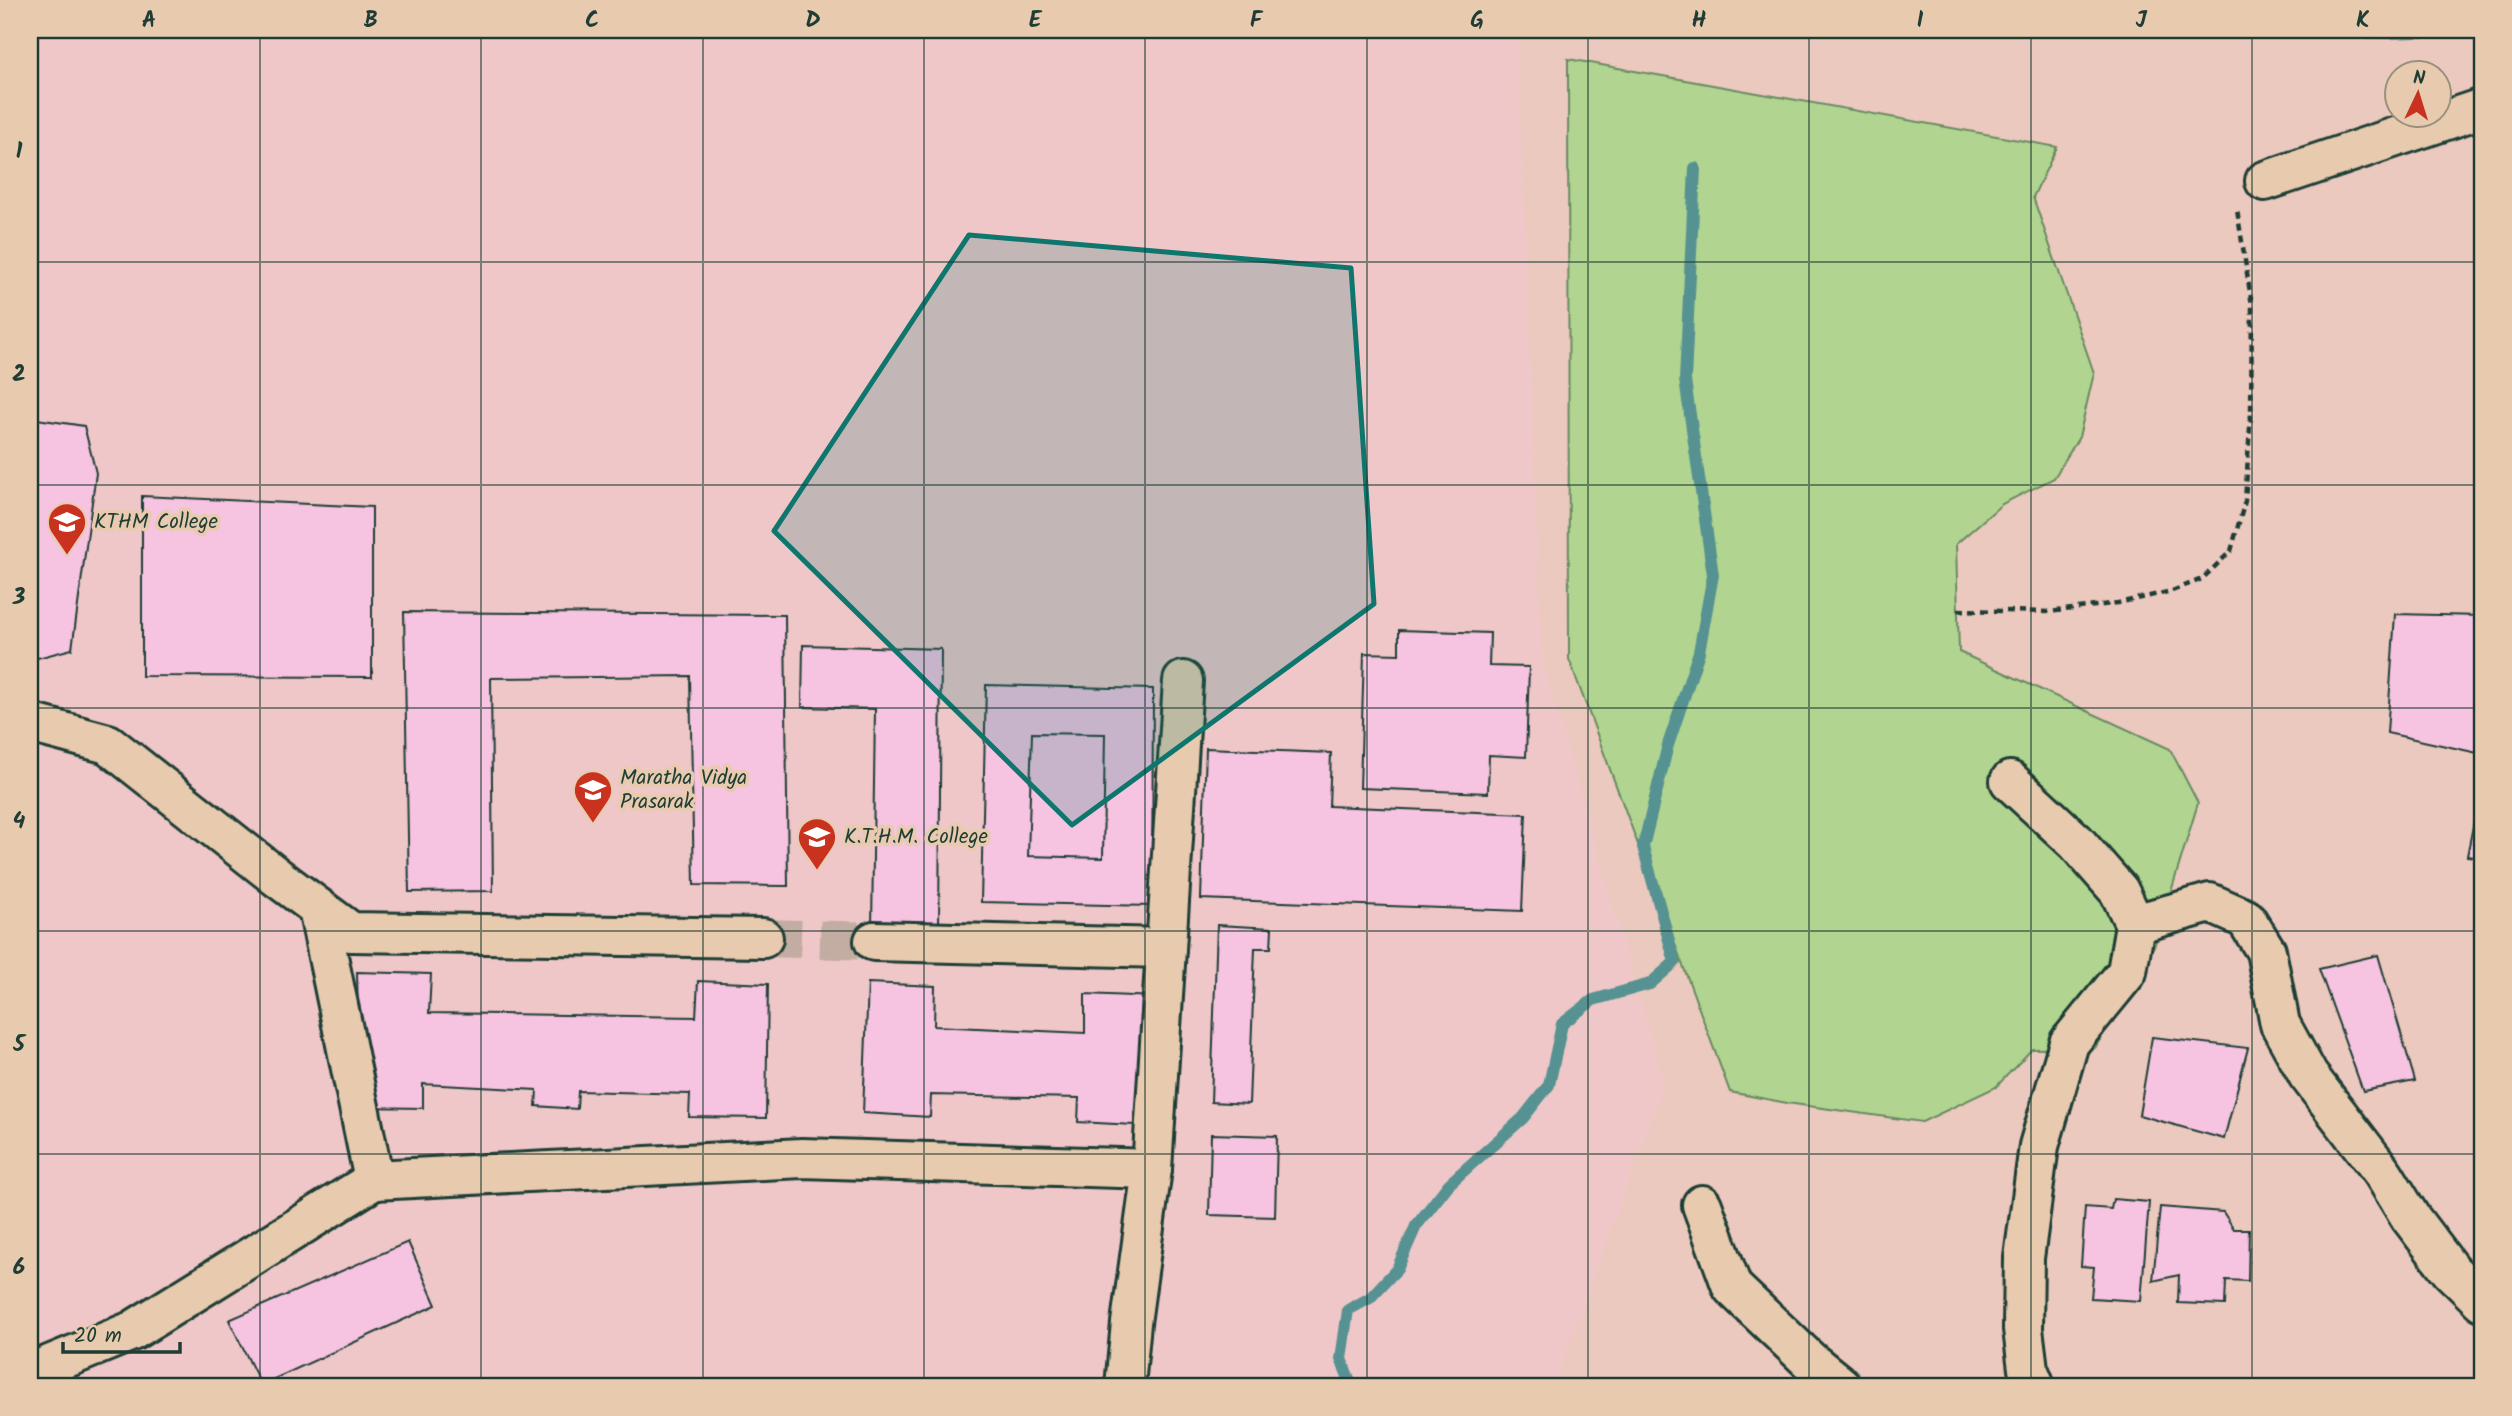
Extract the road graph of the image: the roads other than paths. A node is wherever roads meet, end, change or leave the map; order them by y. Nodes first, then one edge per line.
1 (2482, 108) edge
2 (2264, 181) road end
3 (1183, 681) dead end
4 (30, 723) edge
5 (2010, 781) dead end
6 (318, 908) junction
7 (2135, 924) junction
8 (763, 938) tunnel mouth
9 (874, 941) tunnel mouth
10 (1166, 948) junction
11 (1152, 1169) junction
12 (374, 1180) junction
13 (1702, 1205) dead end
14 (2482, 1301) edge
15 (30, 1373) edge
16 (1125, 1386) edge
17 (1840, 1386) edge
18 (2035, 1386) edge

1 - 2 street
3 - 10 street
4 - 6 street
5 - 7 street
6 - 8 street
6 - 12 street
7 - 14 street
7 - 18 street
9 - 10 street
10 - 11 street
11 - 12 street
11 - 16 street
12 - 15 street
13 - 17 street

